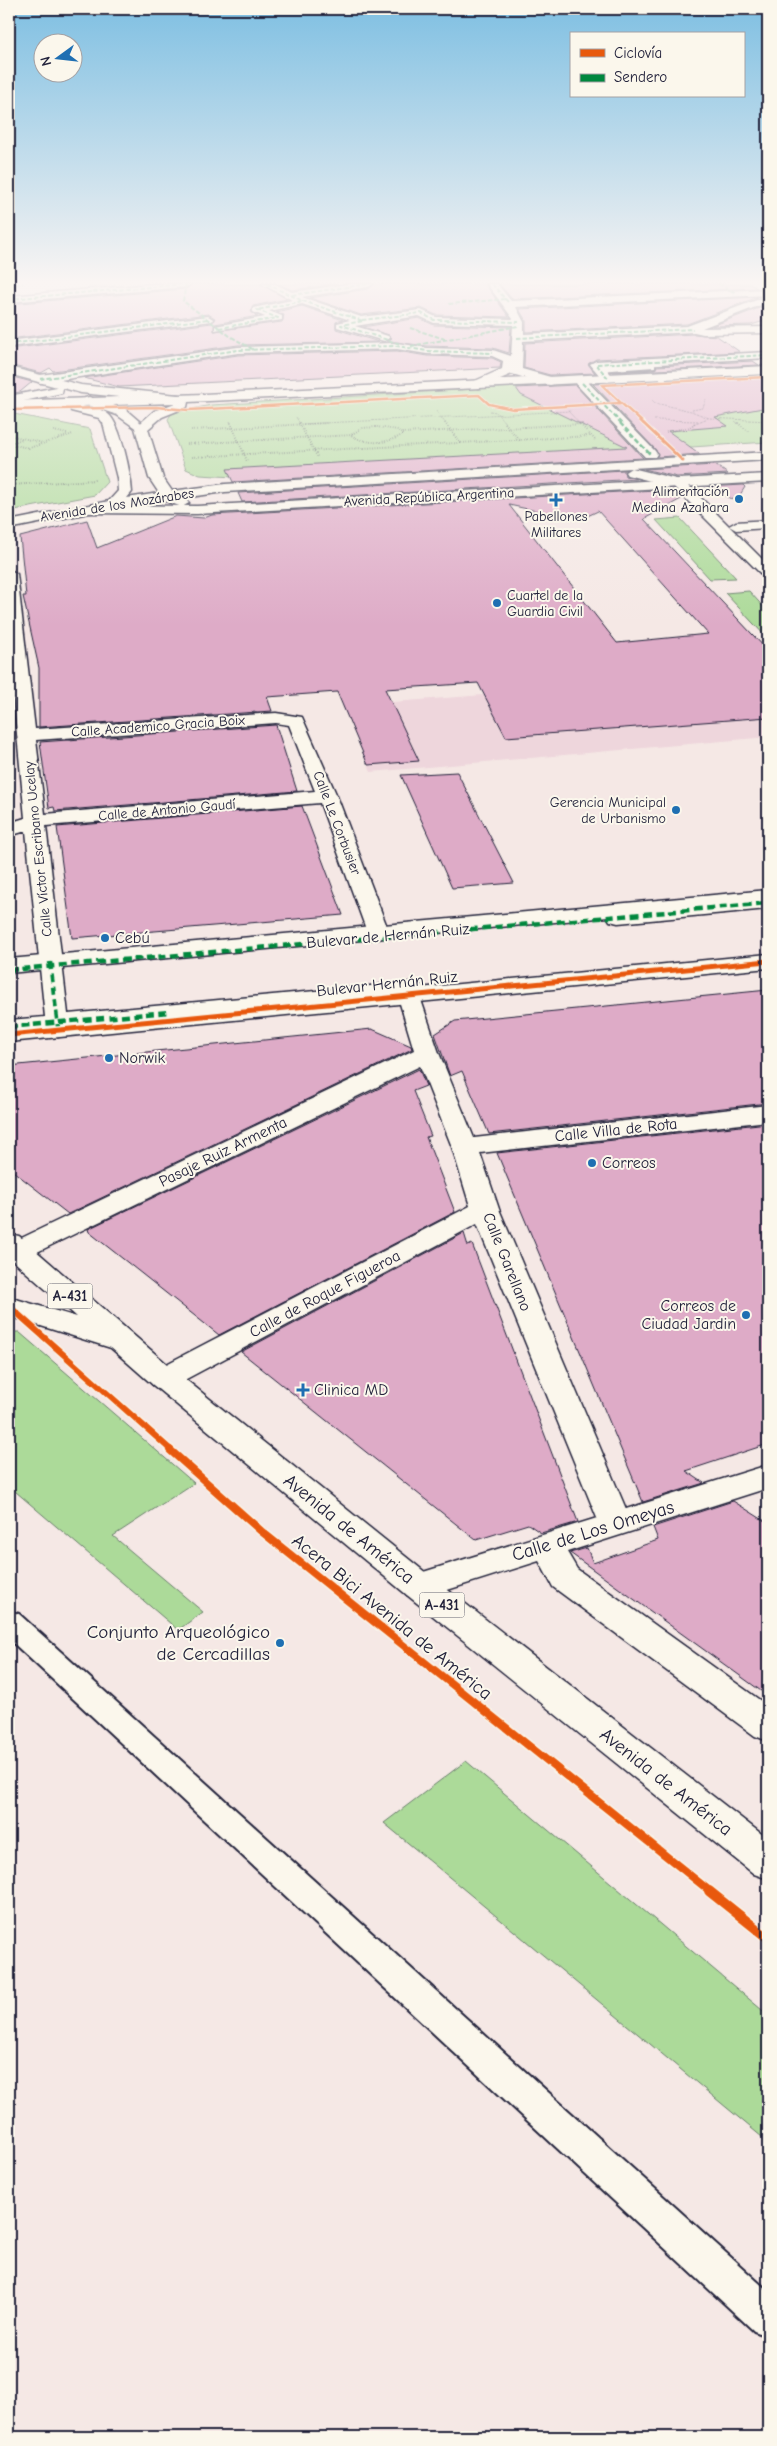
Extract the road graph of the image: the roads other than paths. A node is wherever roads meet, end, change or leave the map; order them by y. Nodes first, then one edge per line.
1 (81, 398) edge
2 (171, 398) edge
3 (200, 398) edge
4 (204, 398) edge
5 (596, 398) edge
6 (180, 399) junction
7 (94, 403) junction
8 (51, 404) junction
9 (9, 405) edge
10 (140, 428) junction
11 (650, 454) dead end
12 (768, 456) edge
13 (714, 460) junction
14 (599, 466) junction
15 (156, 478) junction
16 (768, 478) edge
17 (686, 483) junction
18 (225, 488) junction
19 (168, 496) junction
20 (114, 504) junction
21 (90, 509) junction
22 (197, 510) junction
23 (9, 524) edge
24 (768, 524) edge
25 (736, 526) junction
26 (768, 555) edge
27 (768, 573) edge
28 (9, 574) edge
29 (16, 713) edge
30 (290, 719) joint
31 (18, 730) edge
32 (327, 796) junction
33 (36, 821) junction
34 (9, 830) edge
35 (768, 896) edge
36 (768, 903) edge
37 (378, 932) junction
38 (768, 955) edge
39 (768, 961) edge
40 (51, 964) junction
41 (9, 966) edge
42 (9, 970) edge
43 (409, 996) junction
44 (58, 1026) junction
45 (9, 1027) edge
46 (9, 1035) edge
47 (427, 1053) junction
48 (768, 1113) edge
49 (465, 1147) junction
50 (485, 1209) junction
51 (14, 1246) edge
52 (9, 1306) edge
53 (122, 1341) junction
54 (164, 1378) junction
55 (764, 1481) edge
56 (616, 1524) junction
57 (547, 1544) junction
58 (418, 1586) junction
59 (9, 1622) edge
60 (768, 1726) edge
61 (768, 1862) edge
62 (768, 2317) edge

1 - 7 street
2 - 6 street
3 - 6 street
4 - 10 street
5 - 11 street
6 - 7 street
7 - 8 street
7 - 10 street
8 - 9 street
8 - 20 street
10 - 15 street
12 - 13 street, Avenida República Argentina
13 - 14 street, Avenida República Argentina
13 - 17 street
14 - 17 street
14 - 18 street, Avenida República Argentina
15 - 18 street
15 - 19 street
16 - 17 street, Avenida República Argentina
17 - 22 street, Avenida República Argentina
17 - 25 street
17 - 27 street
18 - 19 street, Avenida de los Mozárabes
19 - 20 street, Avenida de los Mozárabes
19 - 22 street
20 - 21 street, Avenida de los Mozárabes
21 - 22 street, Avenida República Argentina
21 - 23 street, Avenida de los Mozárabes
24 - 25 street
25 - 26 street
28 - 29 street, Calle Víctor Escribano Ucelay
29 - 31 street, Calle Víctor Escribano Ucelay
30 - 31 street, Calle Academico Gracia Boix
30 - 32 street, Calle Le Corbusier
31 - 33 street, Calle Víctor Escribano Ucelay
32 - 33 street, Calle de Antonio Gaudí
32 - 37 street, Calle Le Corbusier
33 - 34 street, Calle de Antonio Gaudí
33 - 40 street, Calle Víctor Escribano Ucelay
35 - 37 street
36 - 40 street, Bulevar de Hernán Ruiz
37 - 40 street
38 - 44 street
39 - 43 street, Bulevar Hernán Ruiz
40 - 41 street
40 - 42 street, Bulevar de Hernán Ruiz
40 - 44 street, Calle Víctor Escribano Ucelay
43 - 44 street, Bulevar Hernán Ruiz
43 - 47 street, Calle Garellano
44 - 45 street
44 - 46 street, Bulevar Hernán Ruiz
47 - 49 street, Calle Garellano
47 - 51 street, Pasaje Ruiz Armenta
48 - 49 street, Calle Villa de Rota
49 - 50 street, Calle Garellano
50 - 54 street, Calle de Roque Figueroa
50 - 56 street, Calle Garellano
51 - 53 street, Avenida de América / A-431
52 - 53 street, Avenida de América
53 - 54 street, Avenida de América / A-431
54 - 58 street, Avenida de América / A-431
55 - 56 street, Calle de Los Omeyas
56 - 57 street, Calle de Los Omeyas
57 - 58 street, Calle de Los Omeyas
57 - 60 street
58 - 61 street, Avenida de América / A-431
59 - 62 lane

